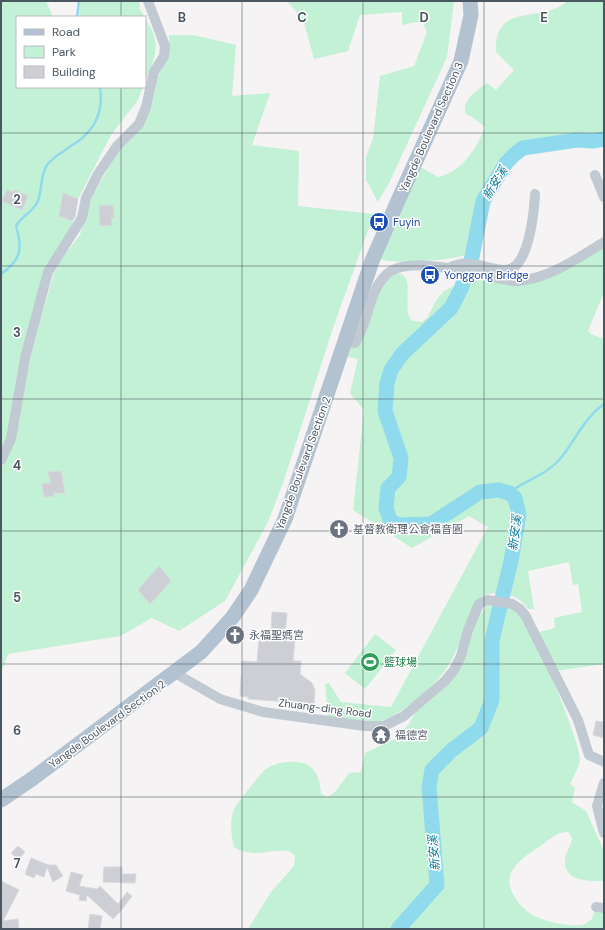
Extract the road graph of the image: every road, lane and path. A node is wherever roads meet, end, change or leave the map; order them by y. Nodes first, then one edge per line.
1 (148, 1) edge
2 (470, 1) edge
3 (595, 174) dead end
4 (535, 194) dead end
5 (604, 197) edge
6 (396, 204) joint
7 (604, 242) edge
8 (476, 270) junction
9 (346, 341) junction
10 (1, 460) edge
11 (175, 673) junction
12 (604, 762) edge
13 (604, 783) edge
14 (1, 800) edge
15 (604, 832) edge

1 - 10 street
2 - 6 main road, Yangde Boulevard Section 3
3 - 5 street
4 - 8 street
6 - 9 main road, Yangde Boulevard Section 2
7 - 8 street
8 - 9 street
9 - 11 main road, Yangde Boulevard Section 2
11 - 12 street, Zhuang-ding Road
11 - 14 main road, Yangde Boulevard Section 2
13 - 15 street

